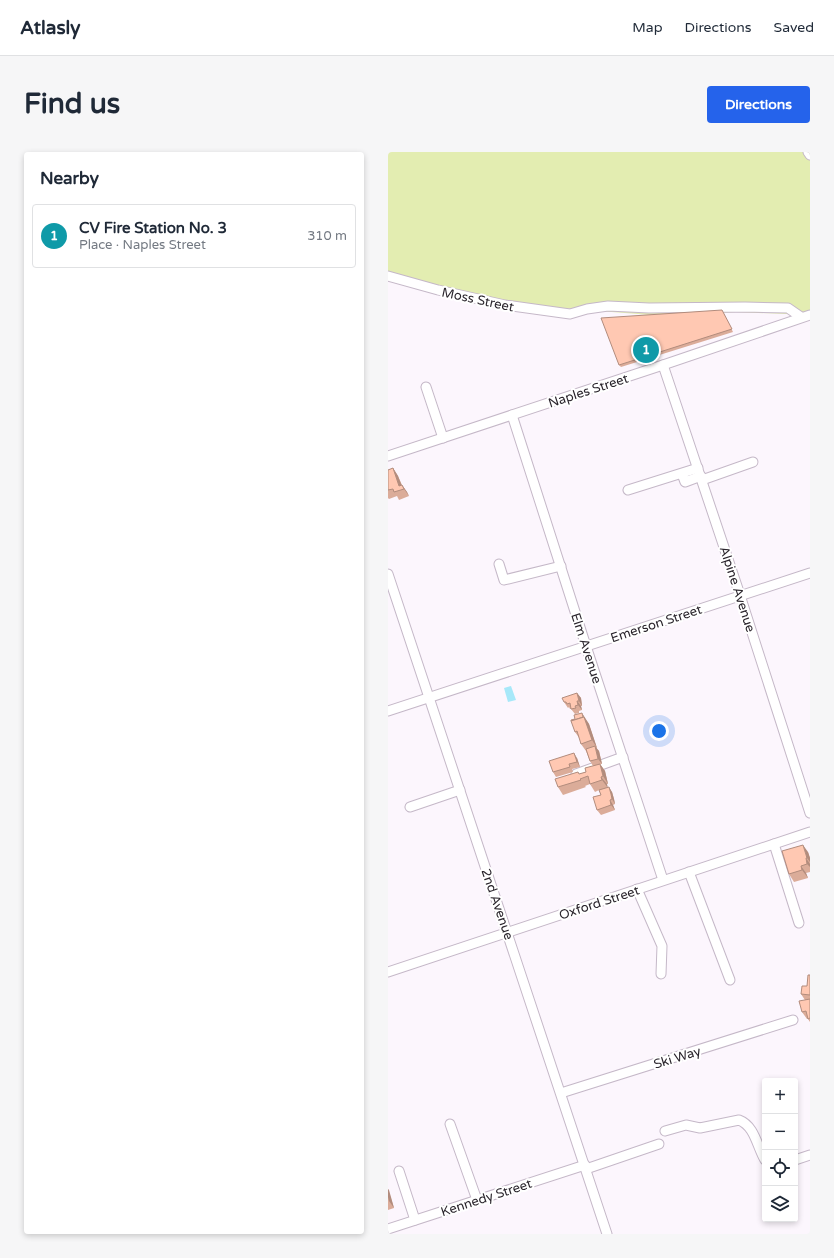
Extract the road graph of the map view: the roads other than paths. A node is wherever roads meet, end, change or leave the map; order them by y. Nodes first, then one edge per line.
1 (808, 152) edge
2 (810, 156) edge
3 (388, 276) edge
4 (805, 316) edge
5 (663, 365) junction
6 (426, 387) dead end
7 (512, 415) junction
8 (443, 438) junction
9 (388, 456) edge
10 (753, 462) dead end
11 (700, 475) junction
12 (628, 490) dead end
13 (499, 564) dead end
14 (561, 566) junction
15 (810, 573) edge
16 (388, 574) edge
17 (740, 596) junction
18 (392, 602) edge
19 (586, 646) junction
20 (428, 697) junction
21 (388, 711) edge
22 (623, 757) junction
23 (576, 774) edge
24 (460, 790) junction
25 (410, 807) dead end
26 (810, 813) edge
27 (810, 832) edge
28 (774, 844) junction
29 (689, 872) junction
30 (663, 880) junction
31 (637, 889) junction
32 (799, 923) dead end
33 (507, 932) junction
34 (388, 972) edge
35 (662, 974) dead end
36 (730, 980) dead end
37 (793, 1020) dead end
38 (561, 1093) junction
39 (450, 1124) dead end
40 (665, 1131) dead end
41 (659, 1144) dead end
42 (762, 1153) edge
43 (810, 1155) edge
44 (798, 1159) edge
45 (585, 1167) junction
46 (399, 1171) dead end
47 (477, 1200) junction
48 (415, 1220) junction
49 (388, 1229) edge
50 (607, 1234) edge

1 - 2 street
3 - 4 street, Moss Street
4 - 5 street, Naples Street
5 - 7 street, Naples Street
5 - 11 street, Alpine Avenue
6 - 8 street
7 - 8 street, Naples Street
7 - 14 street, Elm Avenue
8 - 9 street, Naples Street
10 - 11 street
11 - 12 street
11 - 17 street, Alpine Avenue
13 - 14 street
14 - 19 street, Elm Avenue
15 - 17 street, Emerson Street
16 - 18 street, 2nd Avenue
17 - 19 street, Emerson Street
17 - 26 street, Alpine Avenue
18 - 20 street, 2nd Avenue
19 - 20 street, Emerson Street
19 - 22 street, Elm Avenue
20 - 21 street, Emerson Street
20 - 24 street, 2nd Avenue
22 - 23 street
22 - 30 street, Elm Avenue
24 - 25 street
24 - 33 street, 2nd Avenue
27 - 28 street, Oxford Street
28 - 29 street, Oxford Street
28 - 32 street
29 - 30 street, Oxford Street
29 - 36 street
30 - 31 street, Oxford Street
31 - 33 street, Oxford Street
31 - 35 street
33 - 34 street, Oxford Street
33 - 38 street, 2nd Avenue
37 - 38 street, Ski Way
38 - 45 street, 2nd Avenue
39 - 47 street
40 - 42 street
41 - 45 street, Kennedy Street
43 - 44 street
45 - 47 street, Kennedy Street
45 - 50 street, 2nd Avenue
46 - 48 street
47 - 48 street, Kennedy Street
48 - 49 street, Kennedy Street

